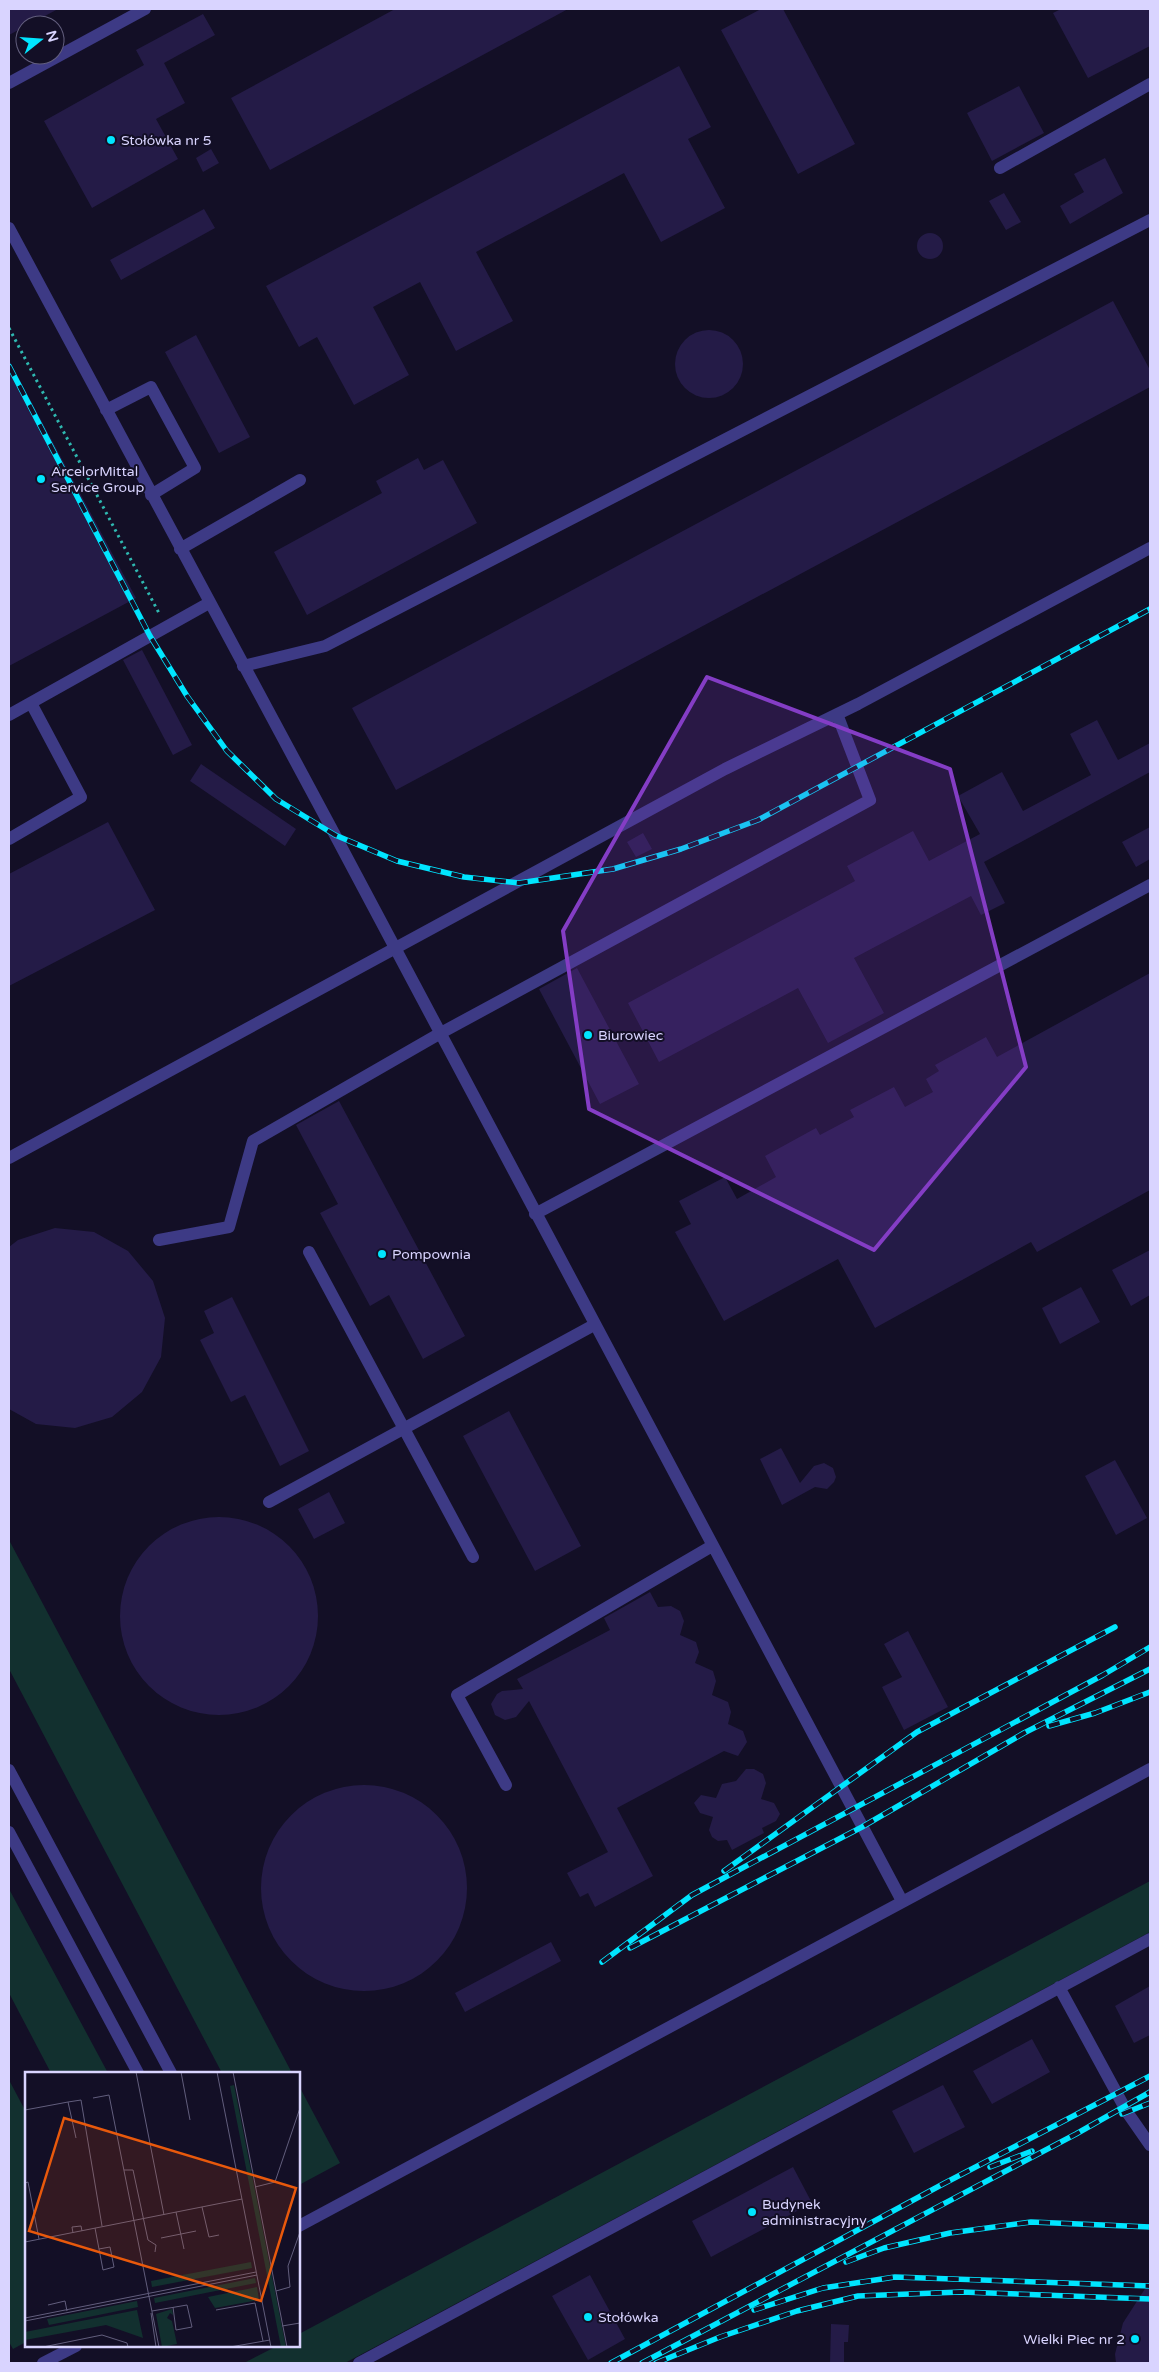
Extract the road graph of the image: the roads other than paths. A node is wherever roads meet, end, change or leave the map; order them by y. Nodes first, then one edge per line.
1 (145, 9) edge
2 (9, 83) edge
3 (1150, 84) edge
4 (1000, 168) dead end
5 (1150, 220) edge
6 (9, 228) edge
7 (106, 410) junction
8 (300, 480) dead end
9 (151, 495) junction
10 (180, 548) junction
11 (1150, 548) edge
12 (209, 603) junction
13 (243, 666) junction
14 (31, 703) junction
15 (837, 714) junction
16 (9, 715) edge
17 (9, 839) edge
18 (1150, 885) edge
19 (394, 949) junction
20 (439, 1034) junction
21 (9, 1158) edge
22 (535, 1214) junction
23 (159, 1240) dead end
24 (309, 1252) dead end
25 (594, 1325) junction
26 (404, 1428) junction
27 (268, 1502) dead end
28 (712, 1546) junction
29 (473, 1557) dead end
30 (1150, 1769) edge
31 (9, 1770) edge
32 (506, 1785) dead end
33 (9, 1832) edge
34 (902, 1902) junction
35 (1150, 1939) edge
36 (1060, 1987) junction
37 (137, 2072) edge
38 (170, 2072) edge
39 (1150, 2146) edge
40 (300, 2225) edge
41 (74, 2347) edge
42 (43, 2363) edge
43 (359, 2363) edge

1 - 2 lane
3 - 4 lane
5 - 13 lane
6 - 7 lane
7 - 9 lane
7 - 9 lane
8 - 10 lane
9 - 10 lane
10 - 12 lane
11 - 15 lane
12 - 13 lane
12 - 14 lane
13 - 19 lane
14 - 16 lane
14 - 17 lane
15 - 19 lane
15 - 20 lane
18 - 22 lane
19 - 20 lane
19 - 21 lane
20 - 22 lane
20 - 23 lane
22 - 25 lane
24 - 26 lane
25 - 26 lane
25 - 28 lane
26 - 27 lane
26 - 29 lane
28 - 32 lane
28 - 34 lane
30 - 34 lane
31 - 38 lane
33 - 37 lane
34 - 40 lane
35 - 36 lane
36 - 39 lane
36 - 43 lane
41 - 42 lane

